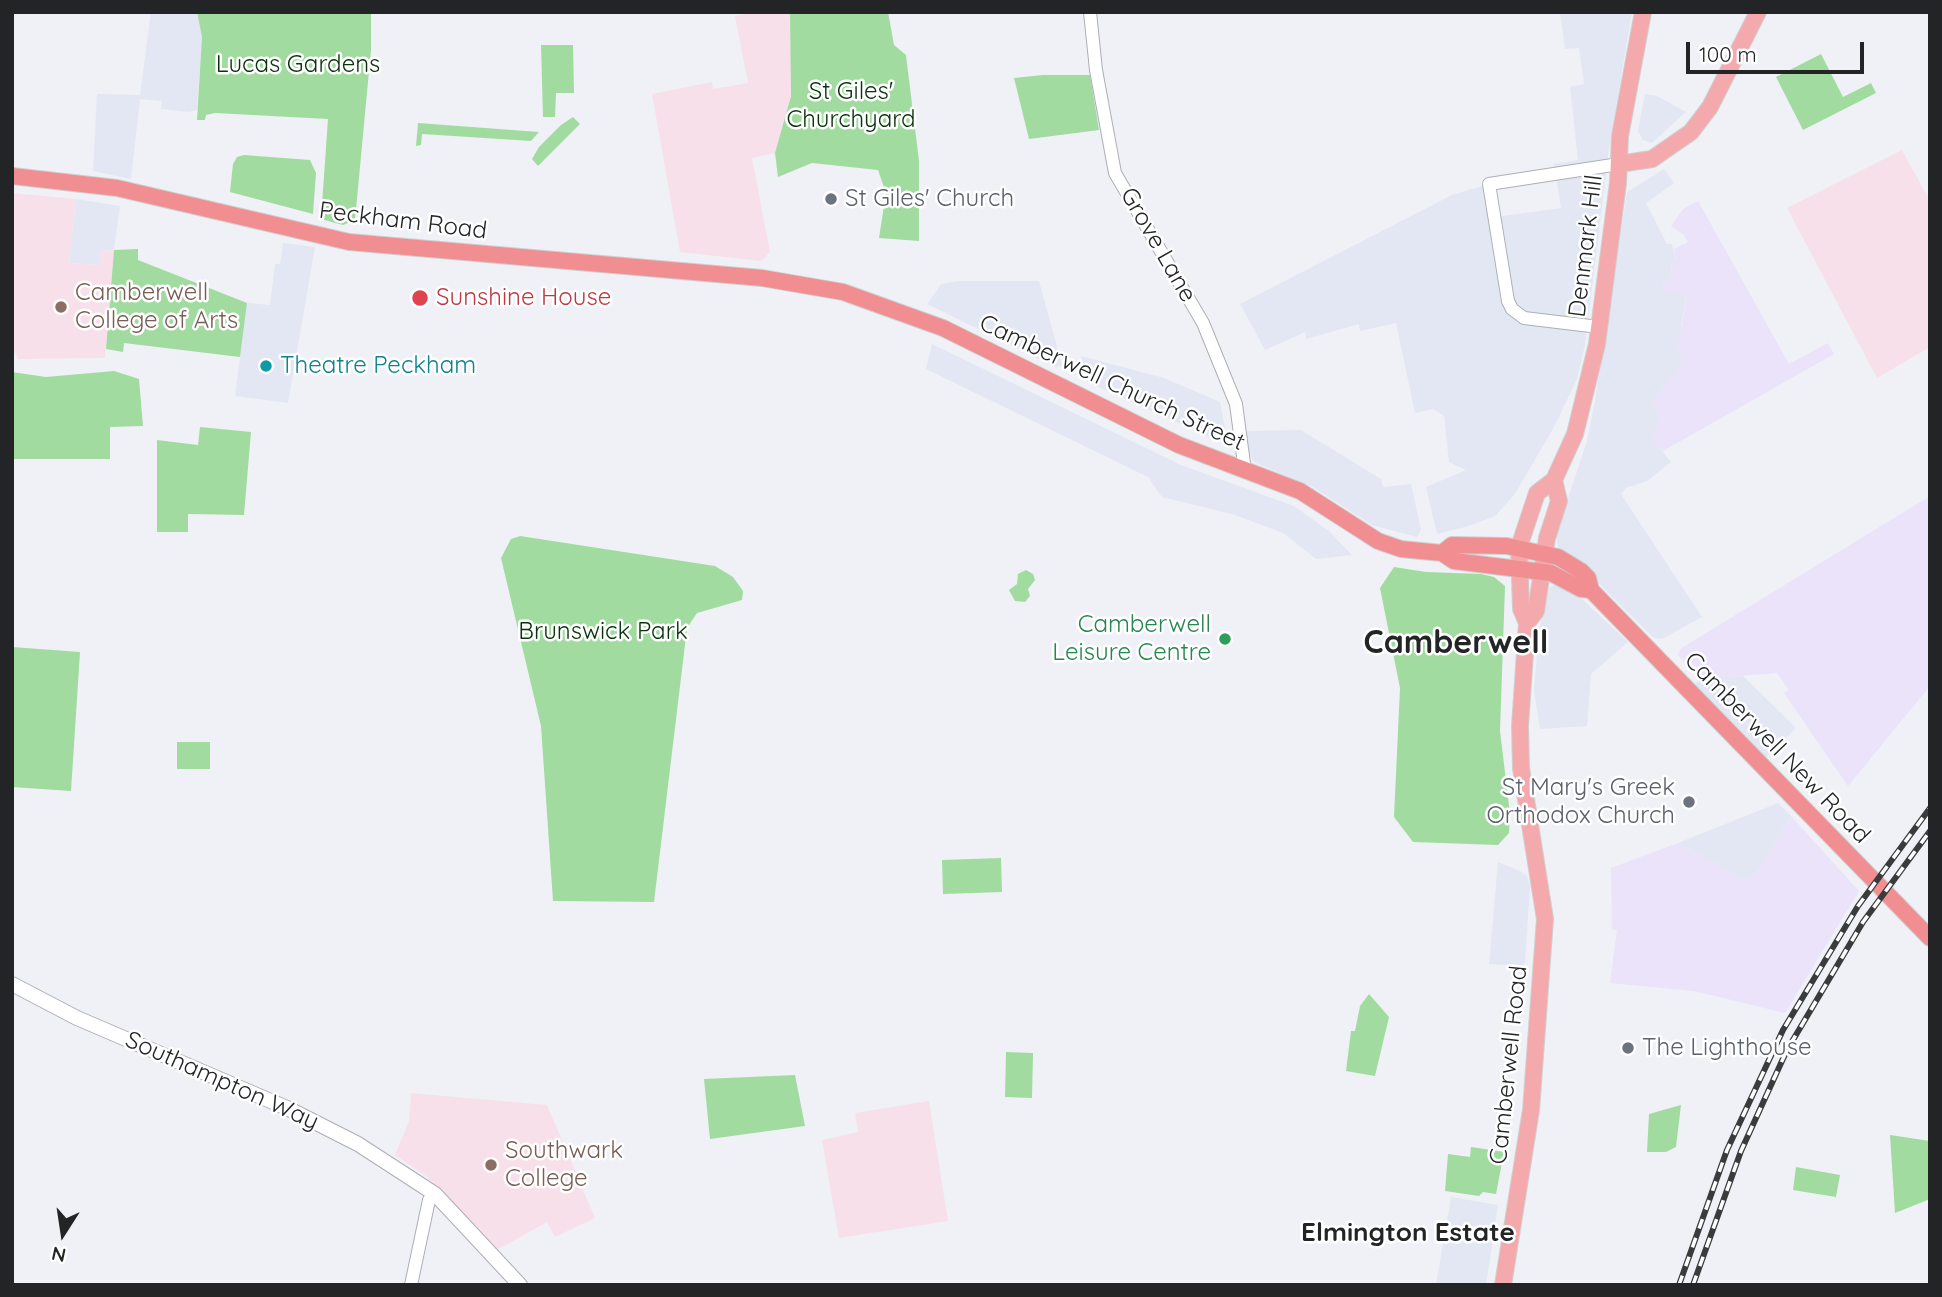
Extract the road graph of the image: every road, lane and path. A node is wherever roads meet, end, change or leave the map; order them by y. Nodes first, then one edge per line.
1 (1090, 12) edge
2 (1643, 12) edge
3 (1758, 12) edge
4 (1619, 163) junction
5 (12, 176) edge
6 (794, 281) joint
7 (1600, 327) junction
8 (1245, 471) junction
9 (1554, 480) junction
10 (1519, 547) junction
11 (1442, 553) junction
12 (1545, 553) junction
13 (1518, 567) junction
14 (1544, 572) junction
15 (1591, 590) junction
16 (1527, 622) junction
17 (1930, 938) edge
18 (12, 984) edge
19 (430, 1196) junction
20 (411, 1285) edge
21 (520, 1285) edge
22 (1503, 1285) edge

1 - 8 street, Grove Lane
2 - 4 main road, Denmark Hill
3 - 4 main road
4 - 7 main road, Denmark Hill
4 - 7 street
5 - 6 highway, Peckham Road
6 - 8 highway, Camberwell Church Street
7 - 9 main road, Denmark Hill
8 - 11 highway, Camberwell Church Street
9 - 10 main road, Denmark Hill
9 - 12 main road, Denmark Hill
10 - 11 highway, Camberwell New Road
10 - 12 highway, Camberwell New Road
10 - 13 main road, Denmark Hill
11 - 13 highway, Camberwell New Road
12 - 14 main road, Denmark Hill
12 - 15 highway, Camberwell New Road
13 - 14 highway, Camberwell New Road
13 - 16 main road, Denmark Hill
14 - 15 highway, Camberwell New Road
14 - 16 main road, Denmark Hill
15 - 17 highway, Camberwell New Road
16 - 22 main road, Camberwell Road
18 - 19 main road, Southampton Way
19 - 20 street
19 - 21 main road, Southampton Way

